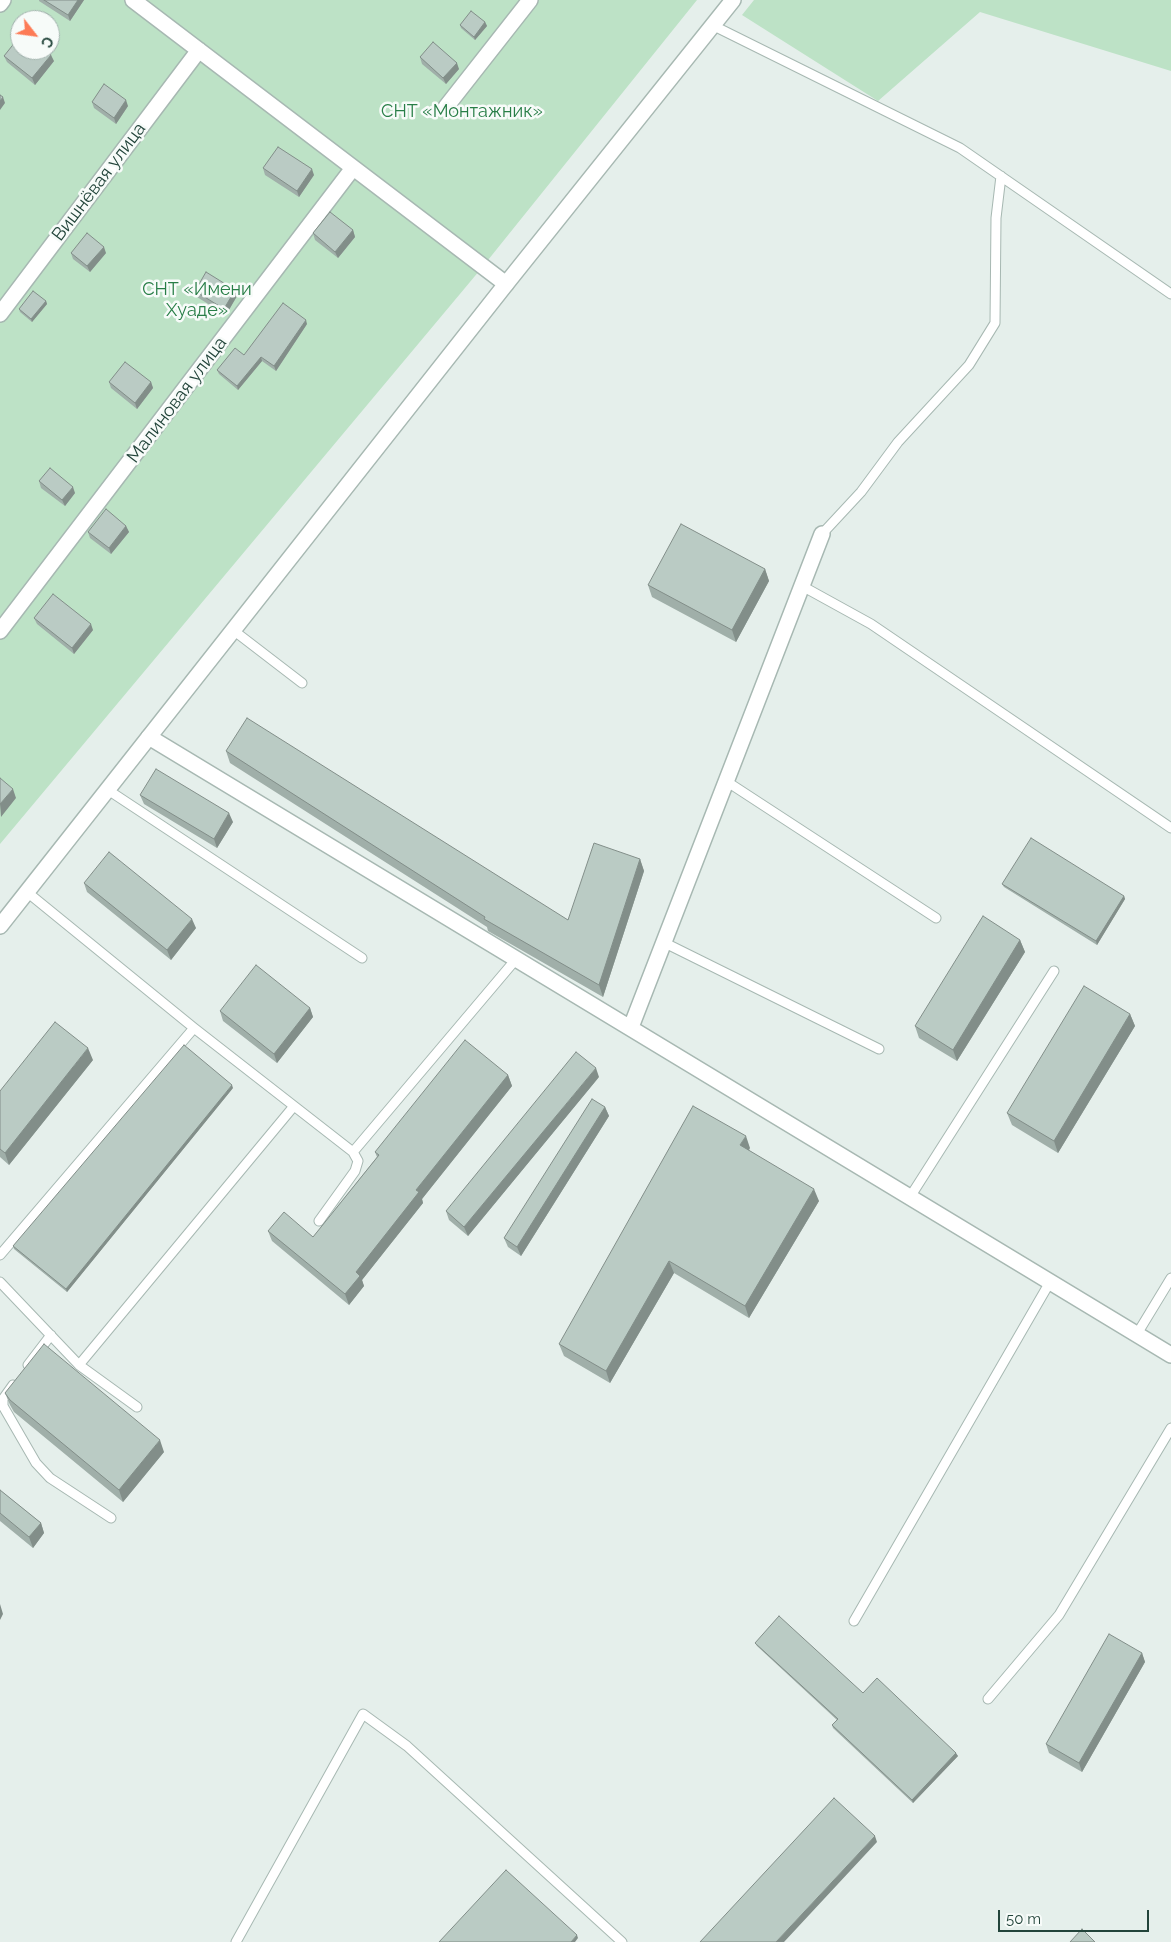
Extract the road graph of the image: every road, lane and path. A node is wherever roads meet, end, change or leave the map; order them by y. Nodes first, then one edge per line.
1 (3, 0) edge
2 (133, 0) edge
3 (530, 0) edge
4 (733, 0) edge
5 (0, 4) edge
6 (714, 26) junction
7 (199, 50) junction
8 (446, 107) dead end
9 (353, 168) junction
10 (1000, 176) junction
11 (506, 284) junction
12 (1171, 294) edge
13 (0, 314) edge
14 (822, 534) joint
15 (802, 586) junction
16 (233, 630) junction
17 (0, 631) edge
18 (302, 683) dead end
19 (149, 737) junction
20 (726, 781) junction
21 (108, 790) junction
22 (1171, 828) edge
23 (27, 892) junction
24 (936, 918) dead end
25 (0, 926) edge
26 (663, 942) junction
27 (362, 958) dead end
28 (516, 958) junction
29 (1054, 971) dead end
30 (630, 1027) junction
31 (194, 1028) junction
32 (879, 1049) dead end
33 (294, 1106) junction
34 (353, 1152) junction
35 (910, 1197) junction
36 (319, 1221) dead end
37 (0, 1255) edge
38 (1171, 1278) edge
39 (0, 1282) edge
40 (1050, 1282) junction
41 (1137, 1334) junction
42 (51, 1335) junction
43 (1171, 1355) edge
44 (80, 1365) junction
45 (137, 1407) dead end
46 (1171, 1428) edge
47 (111, 1518) dead end
48 (854, 1621) dead end
49 (988, 1699) dead end
50 (236, 1942) edge
51 (622, 1942) edge

1 - 5 street
2 - 7 street
3 - 8 street
4 - 6 street
6 - 10 lane
6 - 11 street
7 - 9 street
7 - 13 street, Вишнёвая улица
9 - 11 street
9 - 17 street, Малиновая улица
10 - 12 lane
10 - 14 lane
11 - 16 street
14 - 15 street
15 - 20 street
15 - 22 lane
16 - 18 lane
16 - 19 street
19 - 21 street
19 - 28 street
20 - 24 lane
20 - 26 street
21 - 23 street
21 - 27 lane
23 - 25 street
23 - 31 lane
26 - 30 street
26 - 32 lane
28 - 30 street
28 - 34 lane
29 - 35 lane
30 - 35 street
31 - 33 lane
31 - 37 lane
33 - 34 lane
33 - 44 lane
34 - 36 lane
35 - 40 street
38 - 41 lane
39 - 42 lane
40 - 41 street
40 - 48 lane
41 - 43 street
42 - 44 lane
42 - 47 lane
44 - 45 lane
46 - 49 lane
50 - 51 lane

